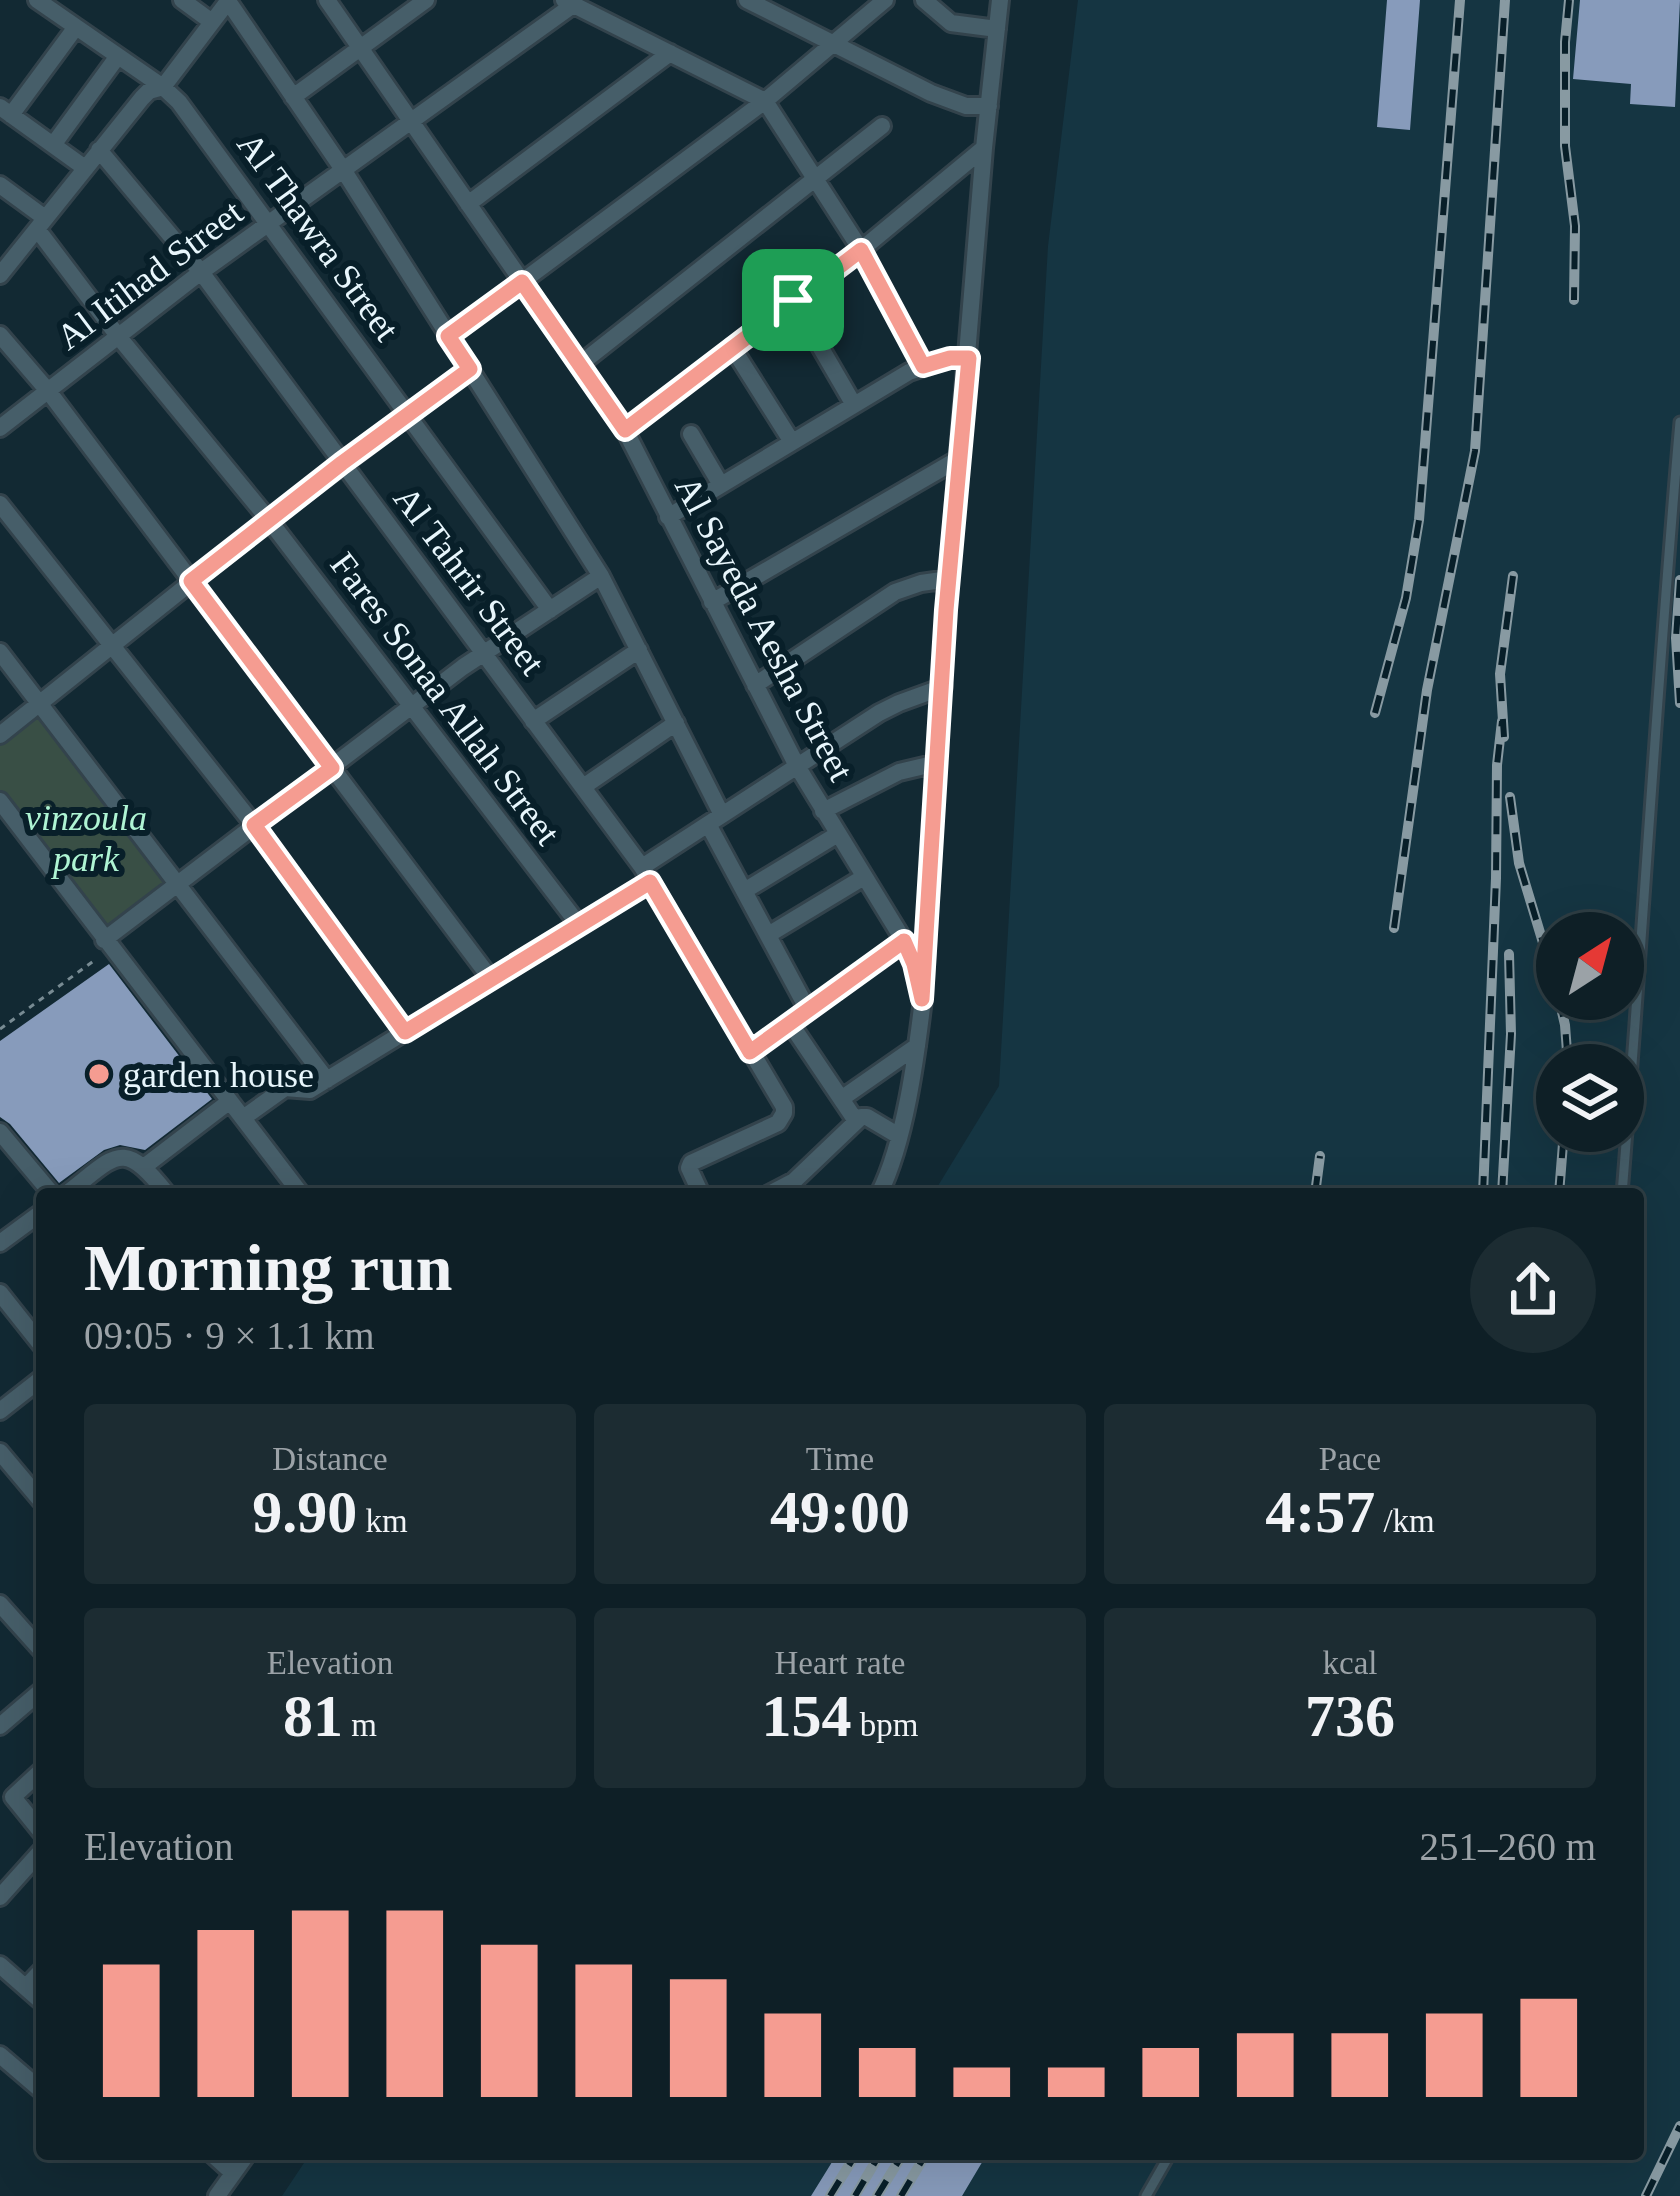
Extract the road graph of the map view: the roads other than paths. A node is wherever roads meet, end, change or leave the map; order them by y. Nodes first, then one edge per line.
1 (37, 0) edge
2 (182, 0) edge
3 (229, 0) edge
4 (327, 0) edge
5 (426, 0) edge
6 (883, 0) edge
7 (924, 0) edge
8 (1000, 0) edge
9 (751, 1) edge
10 (568, 2) edge
11 (212, 22) junction
12 (76, 27) junction
13 (997, 29) junction
14 (833, 44) junction
15 (360, 48) junction
16 (670, 53) junction
17 (118, 56) junction
18 (163, 87) junction
19 (293, 97) junction
20 (765, 100) junction
21 (989, 106) junction
22 (5, 111) edge
23 (412, 123) junction
24 (882, 126) dead end
25 (52, 145) junction
26 (984, 148) junction
27 (100, 151) junction
28 (85, 168) junction
29 (344, 171) junction
30 (815, 178) junction
31 (0, 185) edge
32 (468, 204) junction
33 (270, 223) junction
34 (41, 224) junction
35 (861, 250) junction
36 (4, 263) edge
37 (201, 272) junction
38 (522, 282) junction
39 (793, 300) junction
40 (0, 335) edge
41 (118, 336) junction
42 (448, 336) junction
43 (732, 347) junction
44 (969, 358) junction
45 (579, 364) junction
46 (923, 366) junction
47 (470, 369) junction
48 (49, 392) junction
49 (854, 405) junction
50 (408, 415) junction
51 (1680, 422) edge
52 (0, 428) edge
53 (625, 430) junction
54 (691, 434) dead end
55 (792, 442) junction
56 (960, 458) junction
57 (342, 463) junction
58 (721, 485) junction
59 (0, 504) edge
60 (668, 517) junction
61 (269, 520) junction
62 (601, 576) junction
63 (949, 579) junction
64 (191, 581) junction
65 (712, 602) junction
66 (550, 610) junction
67 (111, 646) junction
68 (638, 650) junction
69 (0, 652) edge
70 (483, 654) junction
71 (755, 685) junction
72 (943, 687) junction
73 (39, 704) junction
74 (412, 707) junction
75 (533, 721) junction
76 (676, 723) junction
77 (0, 735) edge
78 (937, 764) junction
79 (797, 766) junction
80 (332, 768) junction
81 (583, 787) junction
82 (0, 801) edge
83 (823, 811) junction
84 (715, 820) junction
85 (254, 825) junction
86 (838, 835) junction
87 (646, 874) junction
88 (864, 877) junction
89 (176, 883) junction
90 (744, 891) junction
91 (579, 925) junction
92 (768, 935) junction
93 (904, 941) junction
94 (108, 944) junction
95 (490, 980) junction
96 (922, 999) junction
97 (808, 1010) junction
98 (790, 1023) junction
99 (405, 1032) junction
100 (917, 1046) junction
101 (750, 1052) junction
102 (327, 1080) junction
103 (841, 1099) junction
104 (230, 1101) junction
105 (243, 1118) junction
106 (856, 1121) junction
107 (0, 1132) edge
108 (899, 1136) junction
109 (145, 1166) junction
110 (47, 1188) edge
111 (75, 1188) edge
112 (162, 1188) edge
113 (290, 1188) edge
114 (698, 1188) edge
115 (781, 1188) edge
116 (883, 1188) edge
117 (1622, 1188) edge
118 (36, 1216) edge
119 (0, 1243) edge
120 (0, 1293) edge
121 (36, 1338) edge
122 (36, 1383) edge
123 (0, 1411) edge
124 (0, 1452) edge
125 (36, 1495) edge
126 (1, 1606) edge
127 (36, 1644) edge
128 (36, 1695) edge
129 (0, 1726) edge
130 (36, 1776) edge
131 (36, 1826) edge
132 (36, 1857) edge
133 (0, 1897) edge
134 (0, 1965) edge
135 (36, 1977) edge
136 (26, 1988) junction
137 (36, 1997) edge
138 (0, 2055) edge
139 (36, 2086) edge
140 (218, 2160) edge
141 (243, 2160) edge
142 (1166, 2160) edge
143 (233, 2174) junction
144 (217, 2196) edge
145 (1145, 2196) edge

1 - 12 street, Al Thawra Street
2 - 11 street
3 - 11 street
3 - 19 street
4 - 15 street, Al Sayeda Aesha Street
5 - 15 street
6 - 14 street
7 - 13 street
8 - 13 street
9 - 14 street
10 - 16 street
10 - 23 street, Al Itihad Street
11 - 18 street
12 - 17 street, Al Thawra Street
12 - 22 street
13 - 21 street
14 - 20 street
14 - 21 street
15 - 19 street
15 - 23 street, Al Sayeda Aesha Street
16 - 20 street
16 - 32 street
17 - 18 street, Al Thawra Street
17 - 25 street
18 - 27 street
18 - 33 street, Al Thawra Street
19 - 29 street
20 - 30 street
20 - 38 street
21 - 26 street
22 - 25 street
23 - 29 street, Al Itihad Street
23 - 32 street, Al Sayeda Aesha Street
24 - 30 street
25 - 28 street
26 - 35 street
26 - 44 street
27 - 28 street
27 - 37 street, Al Tahrir Street
28 - 34 street
29 - 33 street, Al Itihad Street
29 - 42 street
30 - 35 street
30 - 45 street
31 - 34 street, Fares Sonaa Allah Street
32 - 38 street, Al Sayeda Aesha Street
33 - 37 street, Al Itihad Street
33 - 50 street, Al Thawra Street
34 - 36 street
34 - 41 street, Fares Sonaa Allah Street
35 - 39 street
35 - 46 street
37 - 41 street, Al Itihad Street
37 - 57 street, Al Tahrir Street
38 - 42 street
38 - 45 street, Al Sayeda Aesha Street
39 - 43 street
39 - 49 street
40 - 48 street
41 - 48 street, Al Itihad Street
41 - 61 street, Fares Sonaa Allah Street
42 - 47 street
43 - 53 street
43 - 55 street
44 - 46 street
44 - 56 street
45 - 53 street, Al Sayeda Aesha Street
46 - 49 street
47 - 50 street
47 - 62 street
48 - 52 street, Al Itihad Street
48 - 64 street
49 - 55 street
50 - 57 street
50 - 66 street, Al Thawra Street
51 - 117 lane
53 - 60 street, Al Sayeda Aesha Street
54 - 58 street
55 - 58 street
56 - 63 street
56 - 65 street
57 - 61 street
57 - 70 street, Al Tahrir Street
58 - 60 street
59 - 67 street
60 - 65 street, Al Sayeda Aesha Street
61 - 64 street
61 - 74 street, Fares Sonaa Allah Street
62 - 66 street
62 - 68 street
63 - 71 street
63 - 72 street
64 - 67 street
64 - 80 street
65 - 71 street, Al Sayeda Aesha Street
66 - 70 street
67 - 73 street
67 - 85 street
68 - 75 street
68 - 76 street
69 - 73 street
70 - 74 street
70 - 75 street, Al Tahrir Street
71 - 79 street, Al Sayeda Aesha Street
72 - 78 street
72 - 79 street
73 - 77 street
73 - 89 street
74 - 80 street
74 - 91 street, Fares Sonaa Allah Street
75 - 81 street, Al Tahrir Street
76 - 81 street
76 - 84 street
78 - 83 street
78 - 96 street
79 - 83 street, Al Sayeda Aesha Street
79 - 84 street
80 - 85 street
80 - 95 street
81 - 87 street, Al Tahrir Street
82 - 94 street
83 - 86 street, Al Sayeda Aesha Street
84 - 87 street
84 - 90 street
85 - 89 street
85 - 99 street
86 - 88 street, Al Sayeda Aesha Street
86 - 90 street
87 - 91 street
87 - 101 street, Al Tahrir Street
88 - 92 street
88 - 93 street, Al Sayeda Aesha Street
89 - 94 street
89 - 102 street
90 - 92 street
91 - 95 street
92 - 97 street
93 - 96 street, Al Sayeda Aesha Street
93 - 97 street
94 - 104 street
95 - 99 street
96 - 100 street
97 - 98 street
98 - 101 street
98 - 103 street
99 - 102 street
100 - 103 street
100 - 108 street
101 - 114 street, Al Tahrir Street
102 - 105 street
103 - 106 street
104 - 105 street
104 - 109 street
105 - 113 street
106 - 108 street
106 - 115 street
107 - 110 street
108 - 116 street
109 - 111 street
109 - 112 street
118 - 119 street
120 - 121 street
122 - 123 street
124 - 125 street
126 - 127 street
128 - 129 street
130 - 131 street
132 - 133 street
134 - 136 street
135 - 136 street
136 - 137 street
138 - 139 street
140 - 143 street
141 - 143 street
142 - 145 lane
143 - 144 street

